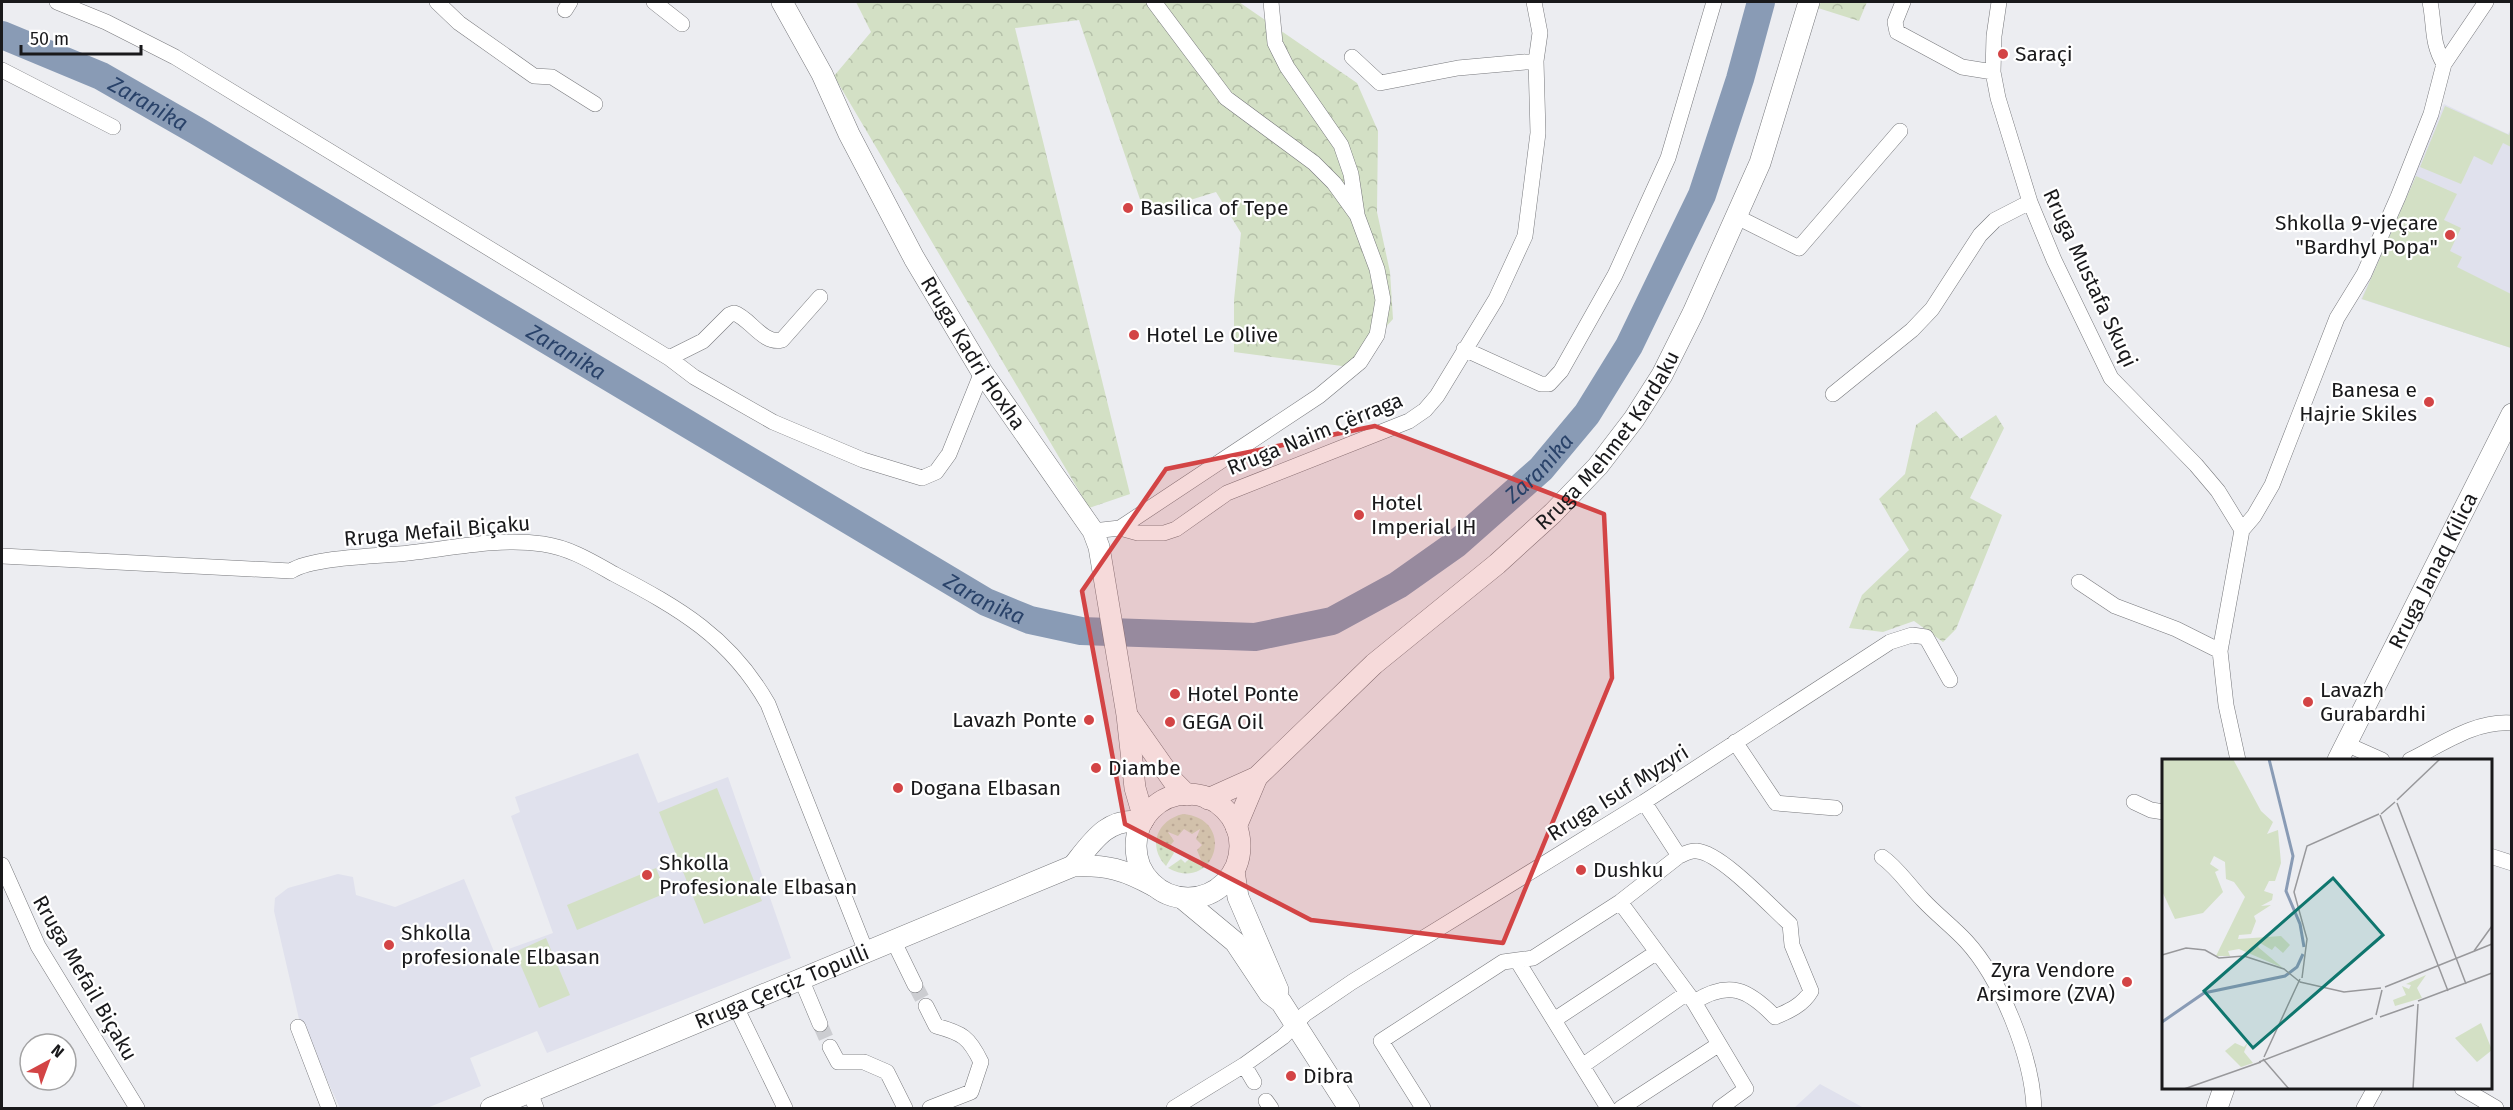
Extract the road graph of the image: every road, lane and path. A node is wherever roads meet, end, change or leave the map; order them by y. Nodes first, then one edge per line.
1 (57, 2) edge
2 (437, 2) edge
3 (654, 2) edge
4 (782, 2) edge
5 (1154, 2) edge
6 (1271, 2) edge
7 (1534, 2) edge
8 (1714, 2) edge
9 (1809, 2) edge
10 (1903, 2) edge
11 (2000, 2) edge
12 (2430, 2) edge
13 (2486, 2) edge
14 (682, 24) dead end
15 (1352, 57) dead end
16 (1536, 61) junction
17 (2444, 64) junction
18 (2, 70) edge
19 (1992, 72) junction
20 (595, 104) dead end
21 (113, 127) dead end
22 (1900, 131) dead end
23 (2030, 202) junction
24 (1357, 215) junction
25 (1737, 217) junction
26 (820, 297) dead end
27 (1464, 349) junction
28 (669, 358) junction
29 (982, 372) junction
30 (1833, 394) dead end
31 (2511, 414) edge
32 (1120, 528) junction
33 (2242, 531) junction
34 (1096, 539) junction
35 (2, 556) edge
36 (2079, 582) dead end
37 (2220, 651) junction
38 (1950, 680) dead end
39 (1127, 715) junction
40 (2511, 723) edge
41 (1735, 742) junction
42 (2342, 752) edge
43 (2238, 759) edge
44 (2377, 759) edge
45 (2412, 759) edge
46 (1257, 777) junction
47 (1135, 788) junction
48 (1187, 795) junction
49 (1208, 799) junction
50 (1644, 802) junction
51 (2134, 802) dead end
52 (1835, 808) dead end
53 (2162, 812) edge
54 (1144, 820) junction
55 (1236, 827) junction
56 (1101, 832) junction
57 (1679, 856) junction
58 (1882, 857) dead end
59 (2492, 857) edge
60 (2511, 863) edge
61 (2, 865) edge
62 (1073, 866) junction
63 (1234, 871) junction
64 (1154, 886) junction
65 (1182, 898) junction
66 (1620, 902) junction
67 (894, 942) junction
68 (1657, 952) junction
69 (867, 954) junction
70 (1518, 962) junction
71 (802, 981) junction
72 (915, 985) tunnel mouth
73 (1691, 998) junction
74 (1281, 1002) junction
75 (926, 1006) tunnel mouth
76 (736, 1008) junction
77 (1554, 1020) junction
78 (820, 1024) tunnel mouth
79 (1295, 1024) junction
80 (298, 1027) dead end
81 (1718, 1045) junction
82 (830, 1047) tunnel mouth
83 (1244, 1065) junction
84 (1582, 1066) junction
85 (1254, 1082) dead end
86 (2224, 1089) edge
87 (2374, 1089) edge
88 (2464, 1089) edge
89 (533, 1100) edge
90 (137, 1108) edge
91 (329, 1108) edge
92 (491, 1108) edge
93 (785, 1108) edge
94 (905, 1108) edge
95 (930, 1108) edge
96 (1174, 1108) edge
97 (1349, 1108) edge
98 (1423, 1108) edge
99 (1608, 1108) edge
100 (1621, 1108) edge
101 (1720, 1108) edge
102 (2034, 1108) edge
103 (2217, 1108) edge
104 (2364, 1108) edge
105 (2496, 1108) edge

1 - 28 street
2 - 20 street
3 - 14 street
4 - 29 main road, Rruga Kadri Hoxha
5 - 24 street
6 - 24 street
7 - 16 street, Rruga Naim Çërraga
8 - 27 street
9 - 25 main road, Rruga Mehmet Kardaku
10 - 19 street
11 - 19 street, Rruga Mustafa Skuqi
12 - 17 street
13 - 17 street
15 - 16 street
16 - 27 street, Rruga Naim Çërraga
17 - 33 street
18 - 21 street
19 - 23 street, Rruga Mustafa Skuqi
22 - 25 street
23 - 30 street
23 - 33 street, Rruga Mustafa Skuqi
24 - 32 street
25 - 46 main road, Rruga Mehmet Kardaku
26 - 28 street
27 - 32 street, Rruga Naim Çërraga
28 - 29 street
29 - 34 main road, Rruga Kadri Hoxha
31 - 42 main road, Rruga Janaq Kilica
32 - 34 street
33 - 37 street
34 - 39 main road, Rruga Kadri Hoxha
35 - 69 street, Rruga Mefail Biçaku
36 - 37 street
37 - 43 street
38 - 41 street, Rruga Isuf Myzyri
39 - 47 main road, Rruga Kadri Hoxha
39 - 48 main road, Rruga Kadri Hoxha
40 - 45 street
41 - 50 street, Rruga Isuf Myzyri
41 - 52 street
42 - 44 street
46 - 49 main road, Rruga Mehmet Kardaku
46 - 55 main road, Rruga Mehmet Kardaku
47 - 54 main road, Rruga Kadri Hoxha
47 - 56 main road
48 - 49 main road
48 - 54 main road
49 - 55 main road
50 - 57 street
50 - 79 street, Rruga Isuf Myzyri
51 - 53 street
54 - 56 main road
54 - 64 main road
55 - 63 main road
56 - 62 main road
57 - 66 street
57 - 73 street
58 - 102 street
59 - 60 street
61 - 90 street, Rruga Mefail Biçaku
62 - 64 main road
62 - 67 main road, Rruga Çerçiz Topulli
63 - 65 main road
63 - 74 main road
64 - 65 main road
65 - 74 main road
66 - 68 street
66 - 70 street
67 - 69 main road, Rruga Çerçiz Topulli
67 - 72 street
68 - 73 street
68 - 77 street
69 - 71 main road, Rruga Çerçiz Topulli
70 - 77 street
70 - 98 street
71 - 76 main road, Rruga Çerçiz Topulli
71 - 78 street
73 - 81 street
73 - 84 street
74 - 79 main road
75 - 95 street
76 - 89 main road, Rruga Çerçiz Topulli
76 - 93 street
77 - 84 street
79 - 83 street, Rruga Isuf Myzyri
79 - 97 main road
80 - 91 street
81 - 100 street
81 - 101 street
82 - 94 street
83 - 85 street
83 - 96 street, Rruga Isuf Myzyri
84 - 99 street
86 - 103 main road
87 - 104 street
88 - 105 street
89 - 92 main road, Rruga Çerçiz Topulli

